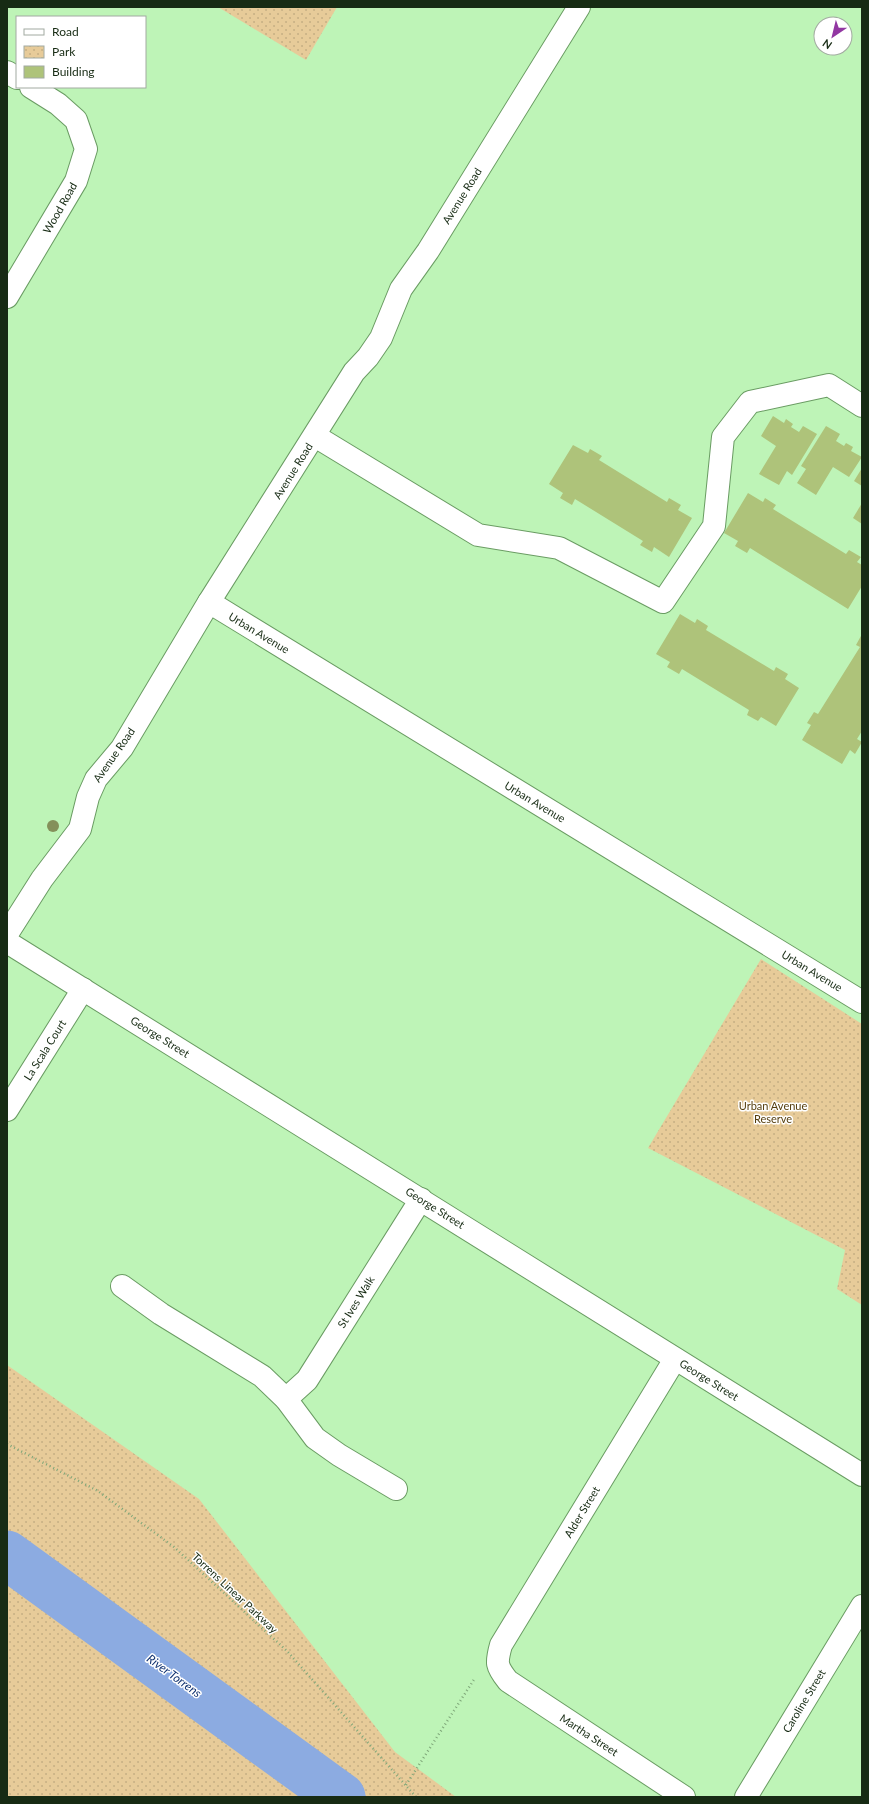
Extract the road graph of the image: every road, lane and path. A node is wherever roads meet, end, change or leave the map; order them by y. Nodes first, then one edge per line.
1 (579, 7) edge
2 (7, 72) edge
3 (16, 77) edge
4 (33, 88) edge
5 (7, 297) edge
6 (862, 406) edge
7 (315, 436) junction
8 (209, 602) junction
9 (7, 934) edge
10 (7, 942) edge
11 (83, 989) junction
12 (862, 1002) edge
13 (7, 1110) edge
14 (421, 1199) junction
15 (122, 1286) dead end
16 (675, 1358) junction
17 (286, 1399) junction
18 (7, 1444) edge
19 (862, 1475) edge
20 (396, 1489) dead end
21 (862, 1606) edge
22 (498, 1669) junction
23 (406, 1785) junction
24 (416, 1797) edge
25 (684, 1797) edge
26 (746, 1797) edge

1 - 7 street, Avenue Road
2 - 3 street
4 - 5 street, Wood Road
6 - 7 street
7 - 8 street, Avenue Road
8 - 9 street, Avenue Road
8 - 12 street, Urban Avenue
10 - 11 street, George Street
11 - 13 street, La Scala Court
11 - 14 street, George Street
14 - 16 street, George Street
14 - 17 street, St Ives Walk
15 - 17 street
16 - 19 street, George Street
16 - 22 street, Alder Street
17 - 20 street
18 - 23 path, Torrens Linear Parkway
21 - 26 street, Caroline Street
22 - 23 path
22 - 25 street, Martha Street
23 - 24 path, Torrens Linear Parkway

